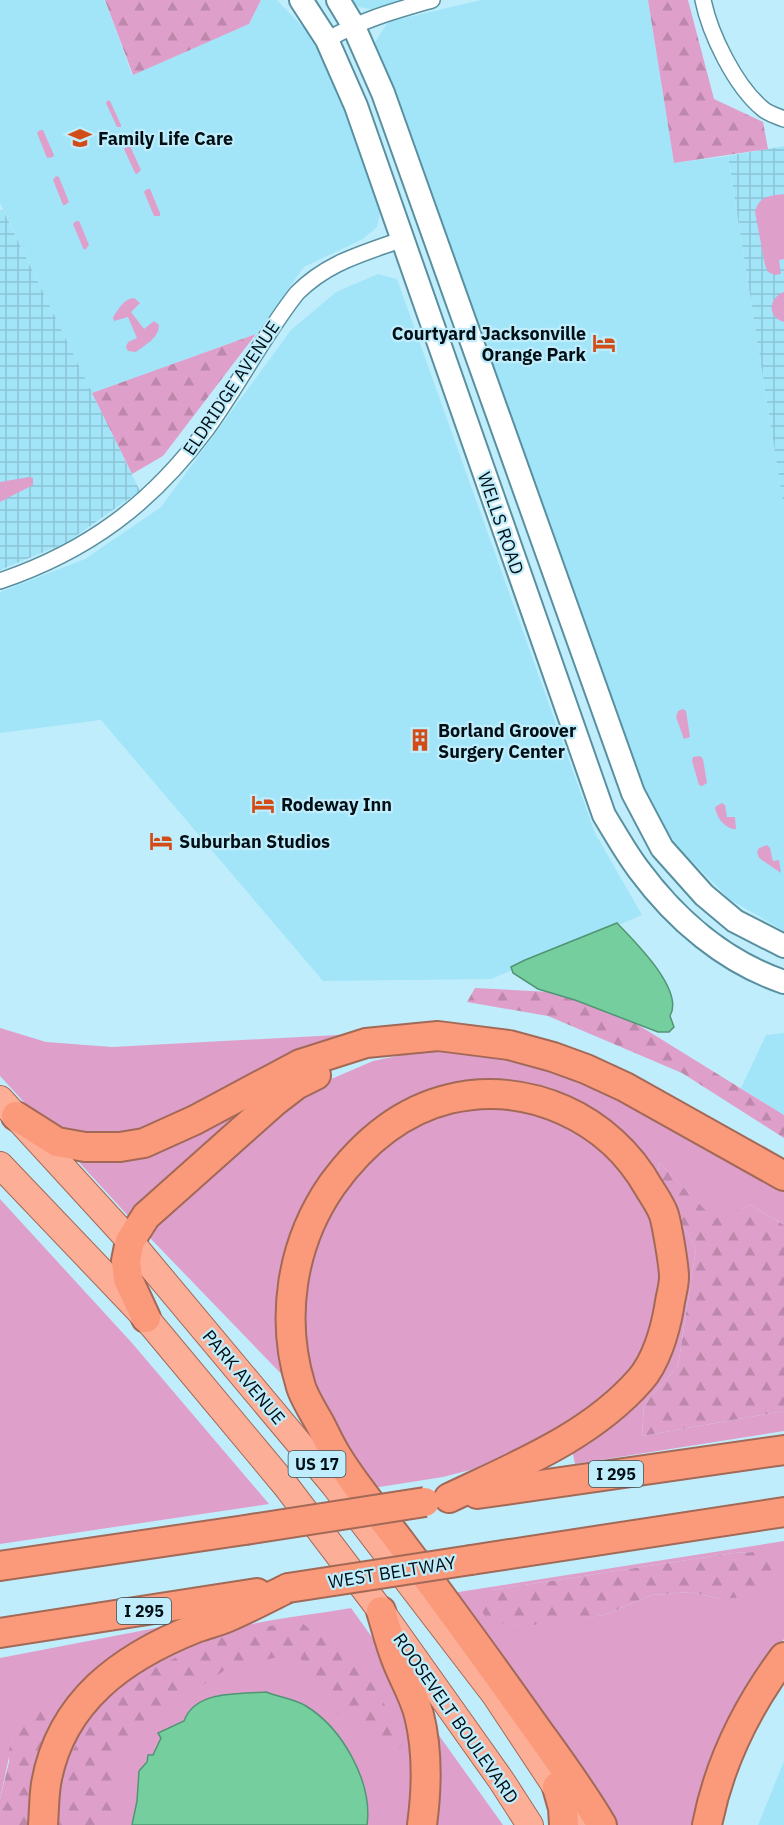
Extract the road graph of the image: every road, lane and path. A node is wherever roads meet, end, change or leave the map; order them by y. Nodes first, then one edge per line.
1 (301, 0) edge
2 (338, 0) edge
3 (432, 0) edge
4 (702, 0) edge
5 (353, 25) junction
6 (327, 40) junction
7 (784, 119) edge
8 (403, 239) junction
9 (0, 581) edge
10 (784, 946) edge
11 (784, 982) edge
12 (438, 1036) junction
13 (8, 1108) edge
14 (0, 1165) edge
15 (784, 1176) edge
16 (130, 1242) junction
17 (146, 1318) junction
18 (784, 1450) edge
19 (437, 1500) junction
20 (784, 1512) edge
21 (0, 1566) edge
22 (288, 1588) junction
23 (381, 1611) junction
24 (0, 1633) edge
25 (784, 1657) edge
26 (557, 1787) junction
27 (43, 1825) edge
28 (422, 1825) edge
29 (530, 1825) edge
30 (564, 1825) edge
31 (581, 1825) edge
32 (602, 1825) edge
33 (707, 1825) edge

1 - 6 main road, WELLS ROAD
2 - 5 main road, WELLS ROAD
3 - 5 street
4 - 7 street
5 - 6 street
5 - 10 main road, WELLS ROAD
6 - 8 main road, WELLS ROAD
8 - 9 street, ELDRIDGE AVENUE
8 - 11 main road, WELLS ROAD
12 - 13 highway
12 - 15 highway
12 - 16 highway
13 - 16 highway, PARK AVENUE / US 17
14 - 17 highway, US 17
16 - 17 highway
16 - 26 highway, PARK AVENUE / US 17
17 - 23 highway, US 17
18 - 19 highway, I 295
19 - 21 highway, I 295, bridge
19 - 32 highway
20 - 22 highway, WEST BELTWAY / I 295, bridge
22 - 24 highway, WEST BELTWAY / I 295
22 - 27 highway
23 - 28 highway
23 - 29 highway, ROOSEVELT BOULEVARD / US 17
25 - 33 highway
26 - 30 highway
26 - 31 highway, US 17

